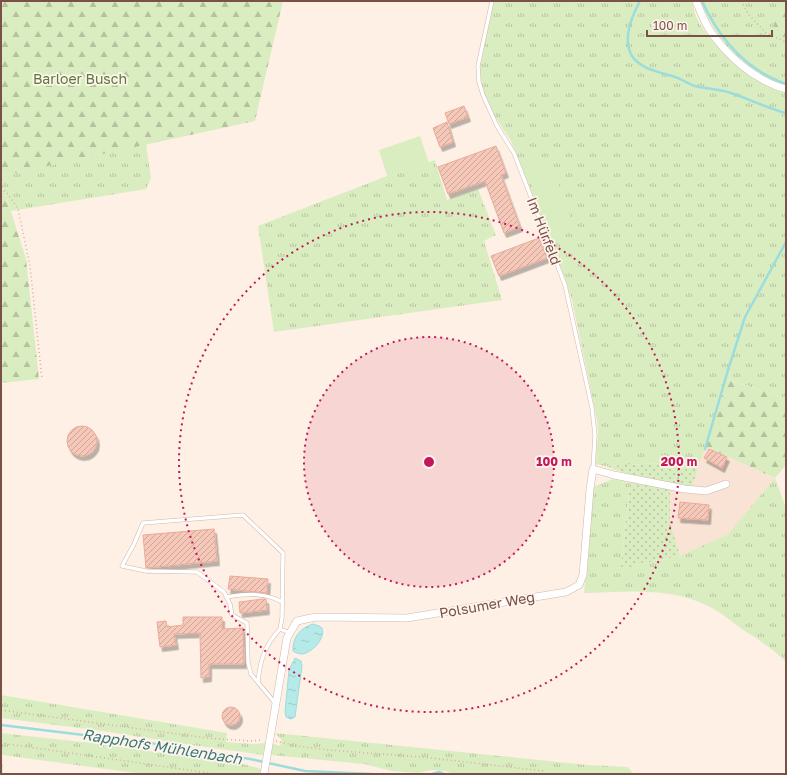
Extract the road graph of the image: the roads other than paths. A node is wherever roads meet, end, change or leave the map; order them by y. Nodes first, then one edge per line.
1 (492, 1) edge
2 (696, 1) edge
3 (786, 90) edge
4 (592, 469) junction
5 (726, 484) dead end
6 (226, 597) junction
7 (282, 602) junction
8 (280, 629) junction
9 (290, 633) junction
10 (258, 682) junction
11 (276, 704) junction
12 (264, 774) edge

1 - 4 lane, Im Hürfeld
2 - 3 street
4 - 5 street
4 - 9 street, Polsumer Weg
6 - 7 lane
6 - 7 lane
6 - 10 lane
7 - 8 lane
8 - 9 lane
8 - 10 lane
9 - 11 street, Polsumer Weg
10 - 11 lane
11 - 12 street, Polsumer Weg

